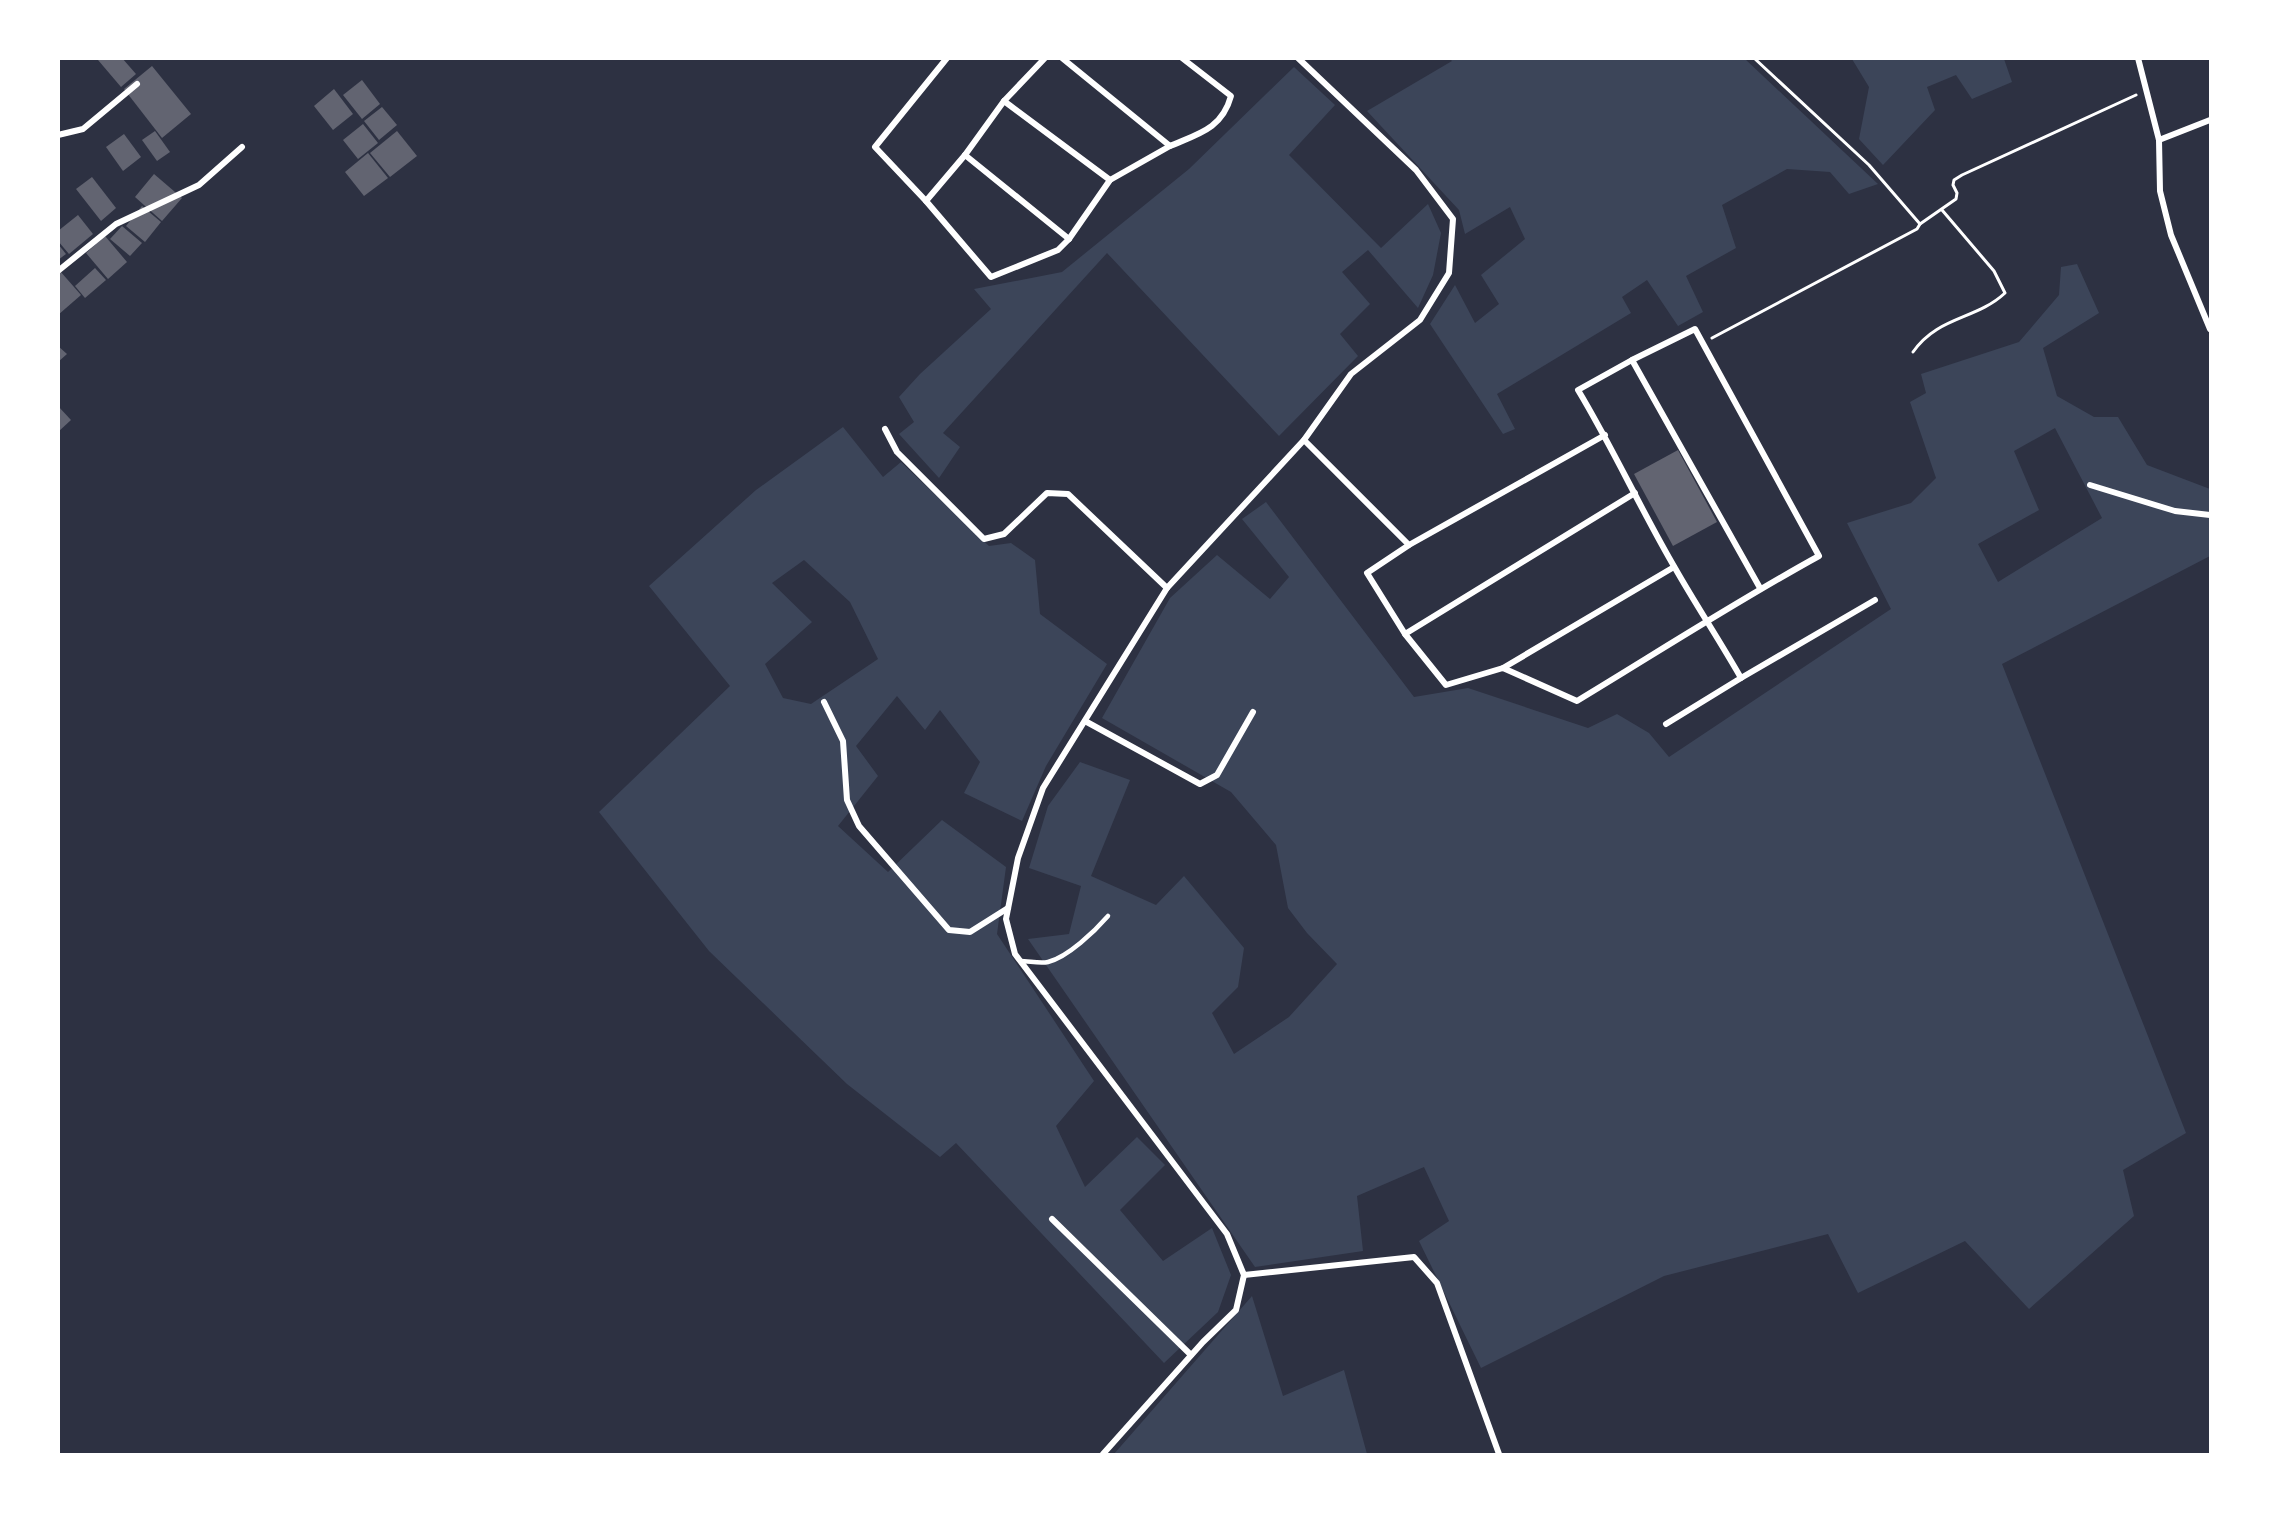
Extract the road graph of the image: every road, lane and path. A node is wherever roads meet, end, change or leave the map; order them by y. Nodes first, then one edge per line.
1 (947, 58) edge
2 (1045, 58) edge
3 (1062, 58) edge
4 (1182, 58) edge
5 (1298, 58) edge
6 (1754, 58) edge
7 (2138, 58) edge
8 (137, 84) dead end
9 (2146, 91) junction
10 (1004, 101) junction
11 (2211, 120) edge
12 (58, 135) edge
13 (2159, 140) junction
14 (1170, 146) junction
15 (242, 147) dead end
16 (965, 155) junction
17 (1110, 180) junction
18 (926, 201) junction
19 (1942, 210) junction
20 (1920, 224) junction
21 (1069, 239) junction
22 (58, 271) edge
23 (2211, 329) edge
24 (1703, 343) junction
25 (1913, 352) dead end
26 (1632, 360) junction
27 (885, 429) dead end
28 (1605, 435) junction
29 (1304, 440) junction
30 (2090, 484) dead end
31 (1635, 493) junction
32 (2211, 515) edge
33 (1409, 545) junction
34 (1674, 567) junction
35 (1167, 588) junction
36 (1760, 588) junction
37 (1875, 600) dead end
38 (1708, 621) junction
39 (1405, 633) junction
40 (1503, 668) junction
41 (1741, 678) junction
42 (824, 702) dead end
43 (1253, 712) dead end
44 (1085, 721) junction
45 (1666, 724) dead end
46 (1008, 908) junction
47 (1108, 916) dead end
48 (1020, 961) junction
49 (1052, 1219) dead end
50 (1244, 1275) junction
51 (1191, 1355) junction
52 (1103, 1455) edge
53 (1498, 1455) edge

1 - 18 street
2 - 10 street
3 - 14 street
4 - 14 street
5 - 29 street
6 - 20 path
7 - 9 street
8 - 12 street
9 - 13 street
9 - 19 path
10 - 16 street
10 - 17 street
11 - 13 street
13 - 23 street
14 - 17 street
15 - 22 street
16 - 18 street
16 - 21 street
17 - 21 street
18 - 21 street
19 - 20 path
19 - 25 path
20 - 24 path
24 - 26 street
24 - 36 street
26 - 28 street
26 - 36 street
27 - 35 street
28 - 31 street
28 - 33 street
29 - 33 street
29 - 35 street
30 - 32 street
31 - 34 street
31 - 39 street
33 - 39 street
34 - 38 street
34 - 40 street
35 - 44 street
36 - 38 street
37 - 41 street
38 - 40 street
38 - 41 street
39 - 40 street
41 - 45 street
42 - 46 street
43 - 44 street
44 - 46 street
46 - 48 street
47 - 48 lane
48 - 50 street
49 - 51 street
50 - 51 street
50 - 53 street
51 - 52 street

